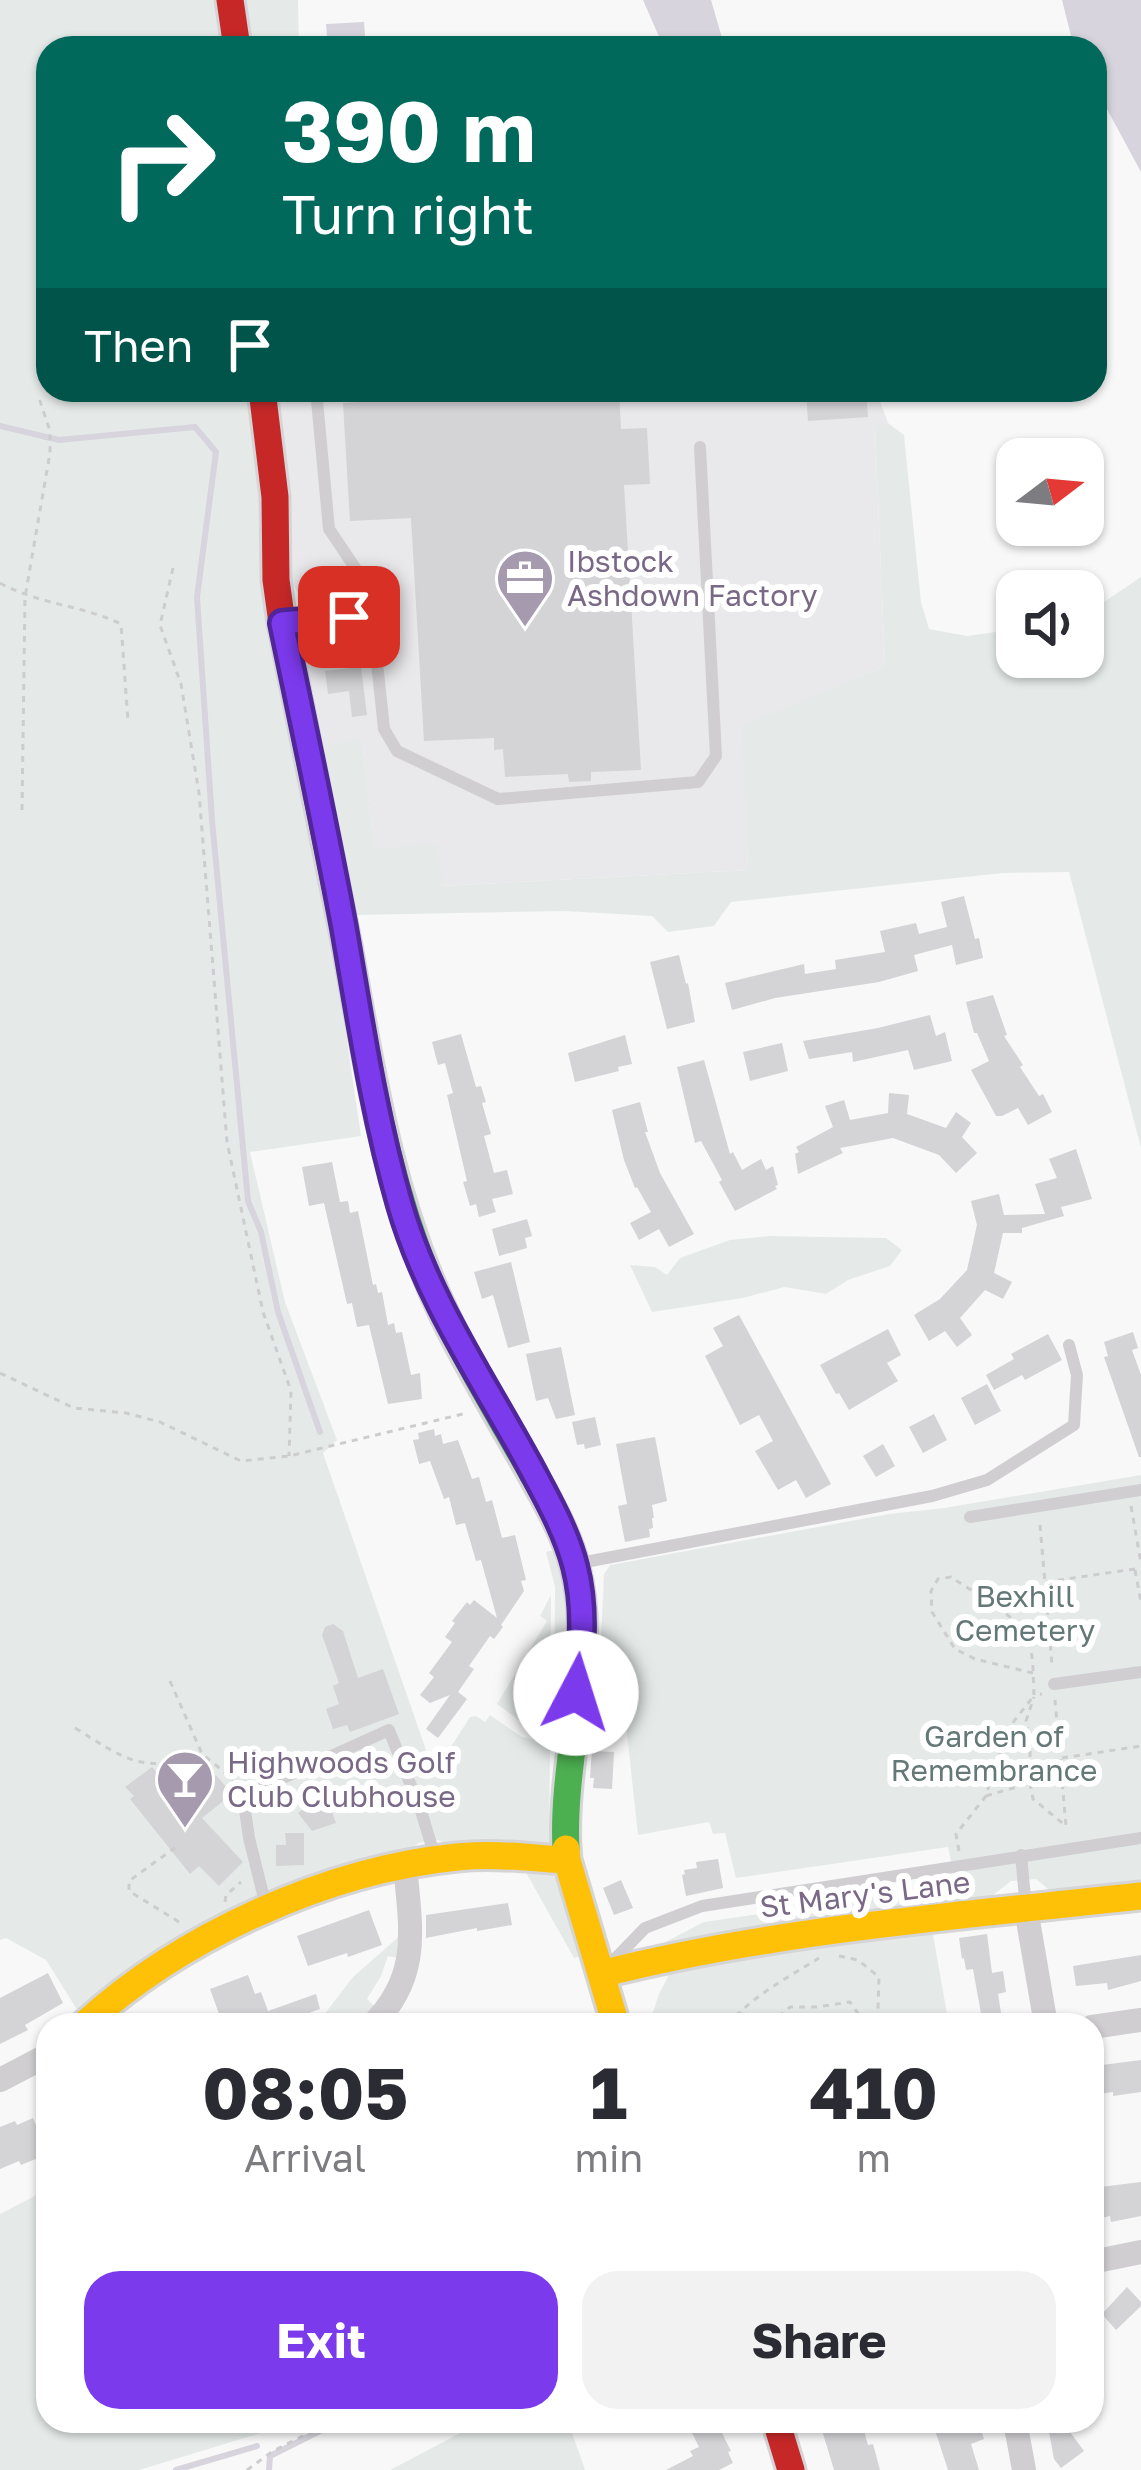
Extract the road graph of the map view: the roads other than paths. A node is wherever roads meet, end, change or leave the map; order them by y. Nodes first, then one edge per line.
1 (230, 0) edge
2 (235, 36) edge
3 (264, 402) edge
4 (317, 402) edge
5 (700, 447) dead end
6 (372, 614) junction
7 (282, 623) junction
8 (1069, 1345) dead end
9 (1135, 1491) edge
10 (970, 1516) dead end
11 (574, 1564) junction
12 (1141, 1672) edge
13 (1054, 1684) road end
14 (1141, 1838) edge
15 (1021, 1856) junction
16 (436, 1860) junction
17 (567, 1860) junction
18 (405, 1866) junction
19 (1141, 1896) edge
20 (1026, 1909) junction
21 (267, 1911) junction
22 (601, 1974) junction
23 (97, 2013) edge
24 (384, 2013) edge
25 (612, 2013) edge
26 (1045, 2013) edge
27 (1141, 2020) edge
28 (1104, 2025) edge
29 (36, 2061) edge
30 (0, 2080) edge
31 (1141, 2252) edge
32 (1104, 2260) edge
33 (780, 2433) edge
34 (1017, 2433) edge
35 (791, 2470) edge
36 (1024, 2470) edge

1 - 2 street
3 - 7 street
4 - 6 lane
5 - 6 lane
6 - 7 lane
7 - 11 street
8 - 11 lane
9 - 10 lane
11 - 17 street
12 - 13 lane
14 - 15 lane
15 - 20 lane
15 - 22 lane
16 - 17 street
16 - 18 street
16 - 21 lane
17 - 22 street
18 - 21 street
18 - 24 street
19 - 20 street, St Mary's Lane
20 - 22 street, St Mary's Lane
20 - 26 street
21 - 23 street
22 - 25 street
27 - 28 street
29 - 30 street
31 - 32 street
33 - 35 street
34 - 36 street

